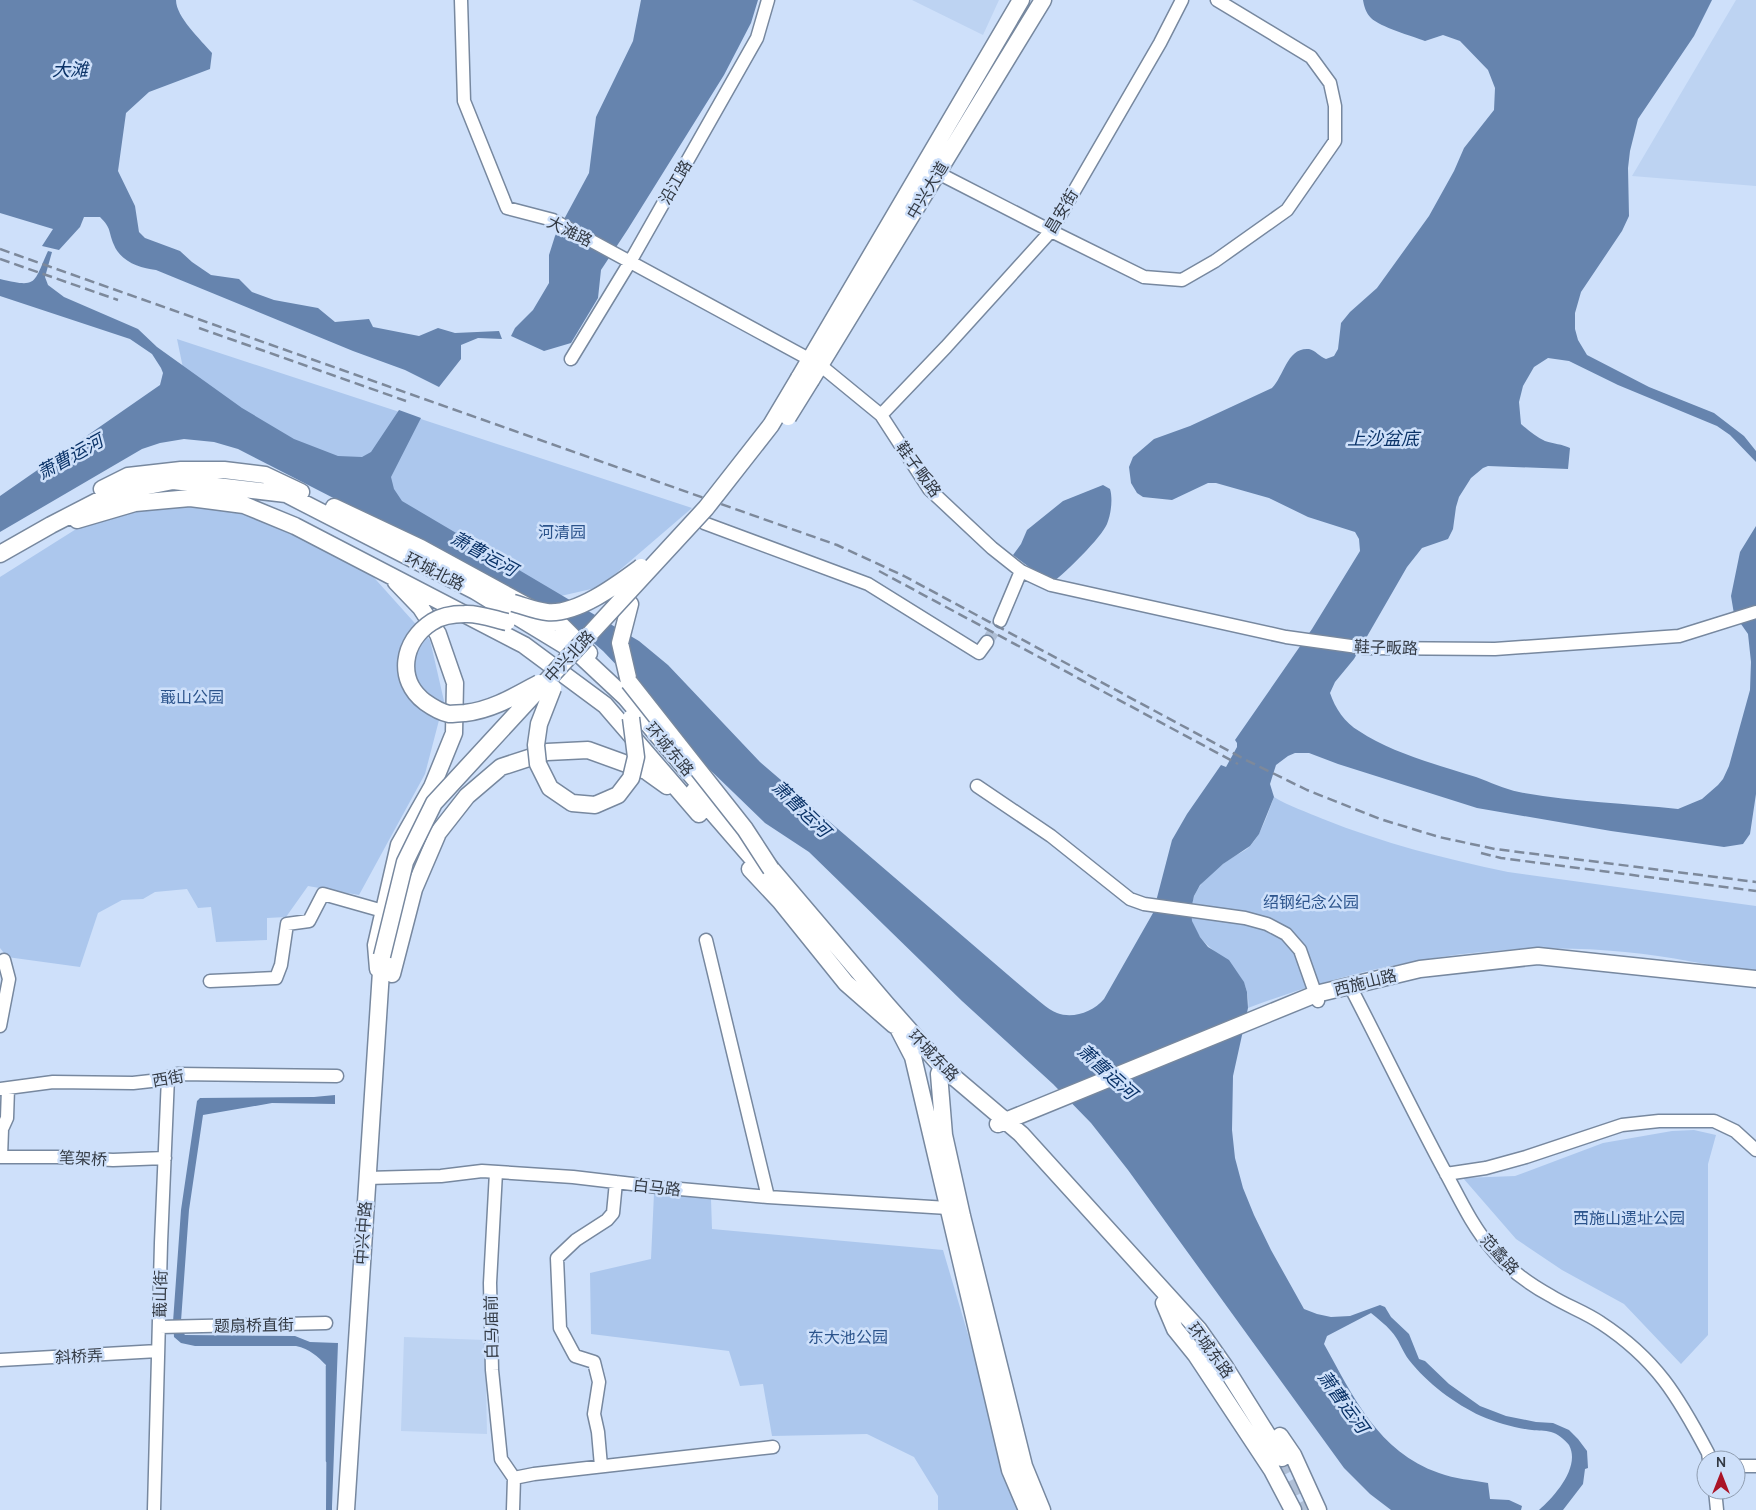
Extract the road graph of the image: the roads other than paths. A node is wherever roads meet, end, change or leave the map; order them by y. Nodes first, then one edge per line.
1 (461, 0) edge
2 (768, 0) edge
3 (1020, 0) edge
4 (1043, 0) edge
5 (1182, 0) edge
6 (1216, 0) edge
7 (938, 173) junction
8 (1051, 231) junction
9 (630, 262) junction
10 (571, 359) dead end
11 (815, 362) junction
12 (805, 379) junction
13 (881, 415) junction
14 (286, 494) junction
15 (704, 523) junction
16 (54, 526) junction
17 (673, 544) junction
18 (0, 554) edge
19 (0, 560) edge
20 (1020, 571) junction
21 (386, 572) junction
22 (472, 595) junction
23 (630, 604) junction
24 (1756, 612) edge
25 (1000, 621) tunnel mouth
26 (507, 622) junction
27 (987, 642) tunnel mouth
28 (576, 658) junction
29 (552, 682) junction
30 (631, 718) junction
31 (978, 786) dead end
32 (688, 801) junction
33 (771, 869) junction
34 (383, 911) junction
35 (706, 940) dead end
36 (388, 956) junction
37 (4, 960) dead end
38 (392, 974) junction
39 (1756, 979) edge
40 (210, 981) dead end
41 (863, 982) junction
42 (1756, 988) edge
43 (380, 992) junction
44 (1353, 992) junction
45 (1313, 999) junction
46 (0, 1026) edge
47 (899, 1027) junction
48 (941, 1071) junction
49 (337, 1076) dead end
50 (168, 1077) junction
51 (4, 1088) edge
52 (1043, 1109) junction
53 (1002, 1122) junction
54 (1019, 1137) junction
55 (1756, 1150) edge
56 (1, 1157) edge
57 (165, 1158) junction
58 (496, 1172) junction
59 (1446, 1174) junction
60 (372, 1178) junction
61 (616, 1182) junction
62 (768, 1197) junction
63 (948, 1208) junction
64 (1167, 1300) junction
65 (326, 1323) dead end
66 (170, 1327) junction
67 (158, 1351) junction
68 (0, 1360) edge
69 (773, 1447) dead end
70 (1706, 1450) edge
71 (1279, 1460) tunnel mouth
72 (601, 1466) junction
73 (514, 1478) junction
74 (154, 1510) edge
75 (346, 1510) edge
76 (356, 1510) edge
77 (513, 1510) edge
78 (1026, 1510) edge
79 (1042, 1510) edge
80 (1293, 1510) edge
81 (1318, 1510) edge

1 - 9 street, 大滩路
2 - 9 street, 沿江路
3 - 11 main road, 中兴大道
4 - 7 main road, 中兴大道
5 - 8 street, 昌安街
6 - 8 street
7 - 8 street
7 - 11 main road, 中兴大道
8 - 13 street, 昌安街
9 - 10 street, 沿江路
9 - 11 street, 大滩路
11 - 12 main road, 中兴大道
11 - 13 street, 鞋子畈路
12 - 15 main road, 中兴北路, bridge
12 - 17 main road, 中兴北路, bridge
13 - 20 street, 鞋子畈路
14 - 16 main road, 环城北路
14 - 17 main road, bridge
14 - 22 main road, 环城北路
15 - 23 main road, 中兴北路
15 - 27 street
16 - 18 main road, 环城北路
16 - 19 main road, 环城北路
16 - 21 main road
16 - 47 main road
17 - 29 main road, 中兴北路, bridge
20 - 24 street, 鞋子畈路
20 - 25 street
21 - 32 main road
21 - 34 main road
22 - 26 main road, 环城北路, bridge
22 - 28 main road, 环城北路
23 - 29 main road, 中兴北路
23 - 33 main road, bridge
26 - 28 main road, 环城北路
26 - 29 main road, bridge
28 - 30 main road, 环城东路
28 - 33 main road, 环城东路, bridge
29 - 30 main road, bridge
29 - 36 main road, 中兴北路, bridge
30 - 41 main road, 环城东路
31 - 45 street
32 - 38 main road
32 - 47 main road
33 - 41 main road, 环城东路
34 - 40 street
34 - 43 main road
35 - 62 street
36 - 38 main road, 中兴中路
36 - 43 main road, 中兴中路
37 - 46 street
38 - 60 main road, 中兴中路
39 - 45 main road, 西施山路
41 - 47 main road, 环城东路
42 - 44 main road, 西施山路
43 - 60 main road, 中兴中路
44 - 45 main road, 西施山路
44 - 59 street, 范蠡路
45 - 52 main road, 西施山路
47 - 48 main road, 环城东路
47 - 63 main road
48 - 53 main road, 环城东路
48 - 79 main road
49 - 50 street, 西街
50 - 51 street, 西街
50 - 57 street, 蕺山街
51 - 56 street
52 - 53 main road, 西施山路
52 - 54 main road, 西施山路
53 - 54 main road, 环城东路
54 - 64 main road, 环城东路
55 - 59 street
56 - 57 street, 笔架桥
57 - 66 street, 蕺山街
58 - 60 street, 白马路
58 - 61 street, 白马路
58 - 73 street, 白马庙前
59 - 70 street, 范蠡路
60 - 75 main road, 中兴中路
60 - 76 main road, 中兴中路
61 - 62 street, 白马路
61 - 72 street
62 - 63 street, 白马路
63 - 78 main road
64 - 71 main road, 环城东路
64 - 80 main road
64 - 81 main road
65 - 66 street, 题扇桥直街
66 - 67 street, 蕺山街
67 - 68 street, 斜桥弄
67 - 74 street, 蕺山街
69 - 72 street
72 - 73 street
73 - 77 street

